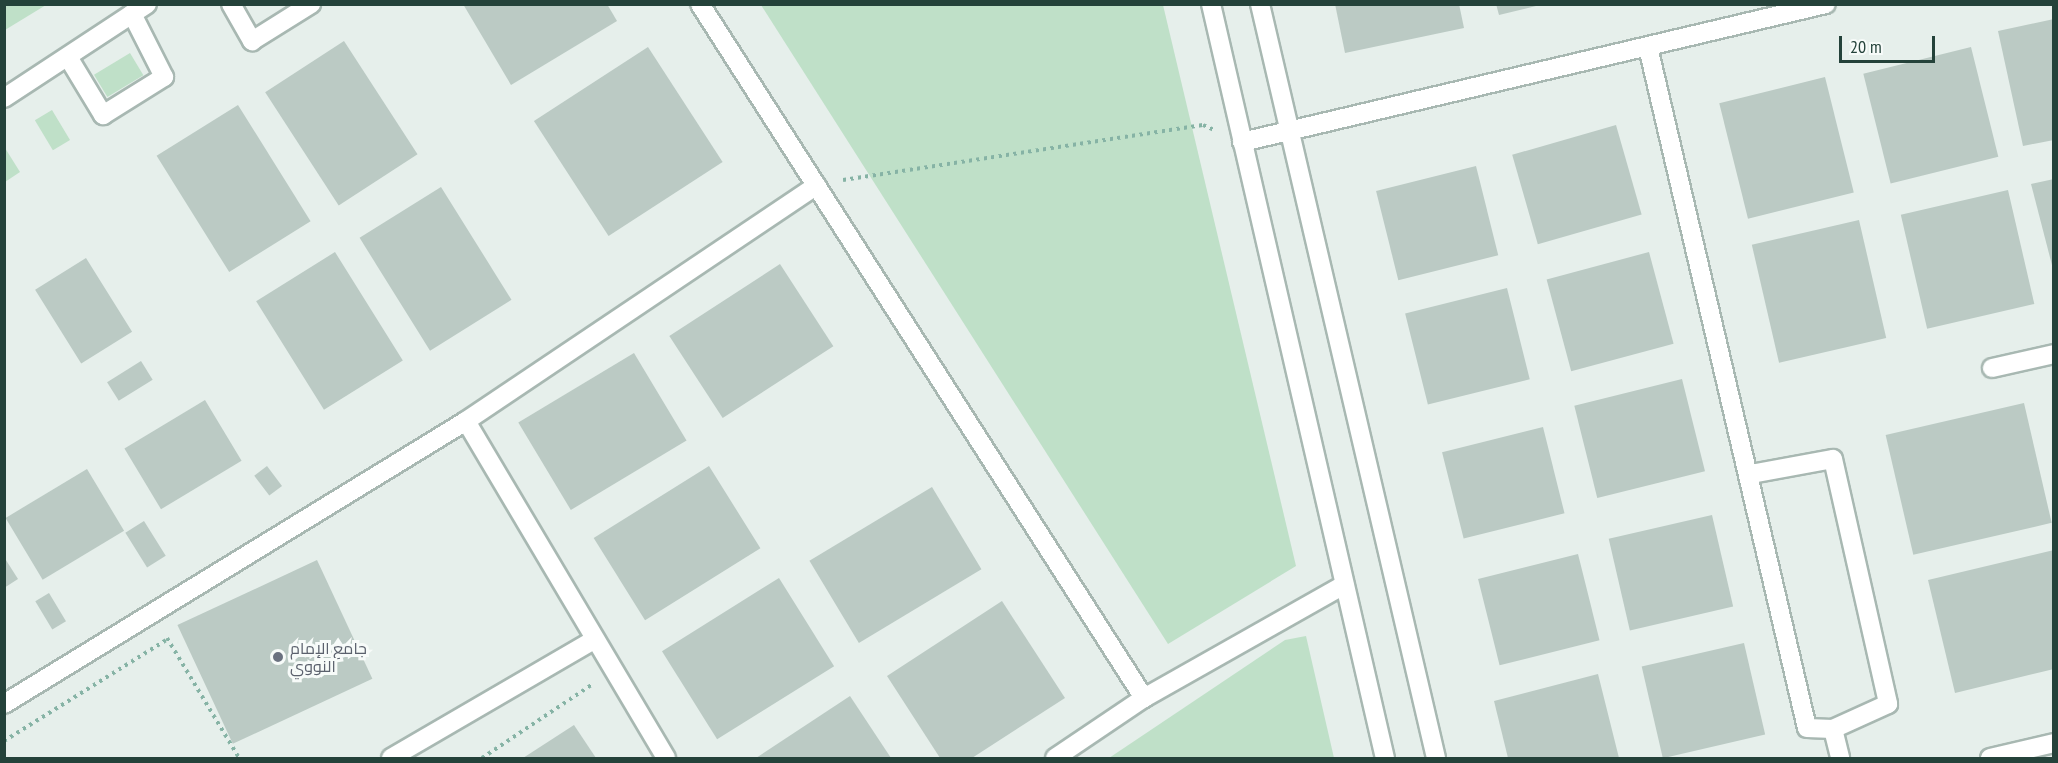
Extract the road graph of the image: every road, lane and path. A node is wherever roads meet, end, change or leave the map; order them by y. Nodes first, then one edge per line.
1 (231, 4) edge
2 (311, 4) edge
3 (700, 4) edge
4 (1210, 4) edge
5 (1260, 4) edge
6 (1826, 4) edge
7 (139, 9) edge
8 (1648, 46) junction
9 (68, 57) junction
10 (4, 98) edge
11 (1289, 131) junction
12 (1242, 142) junction
13 (816, 186) junction
14 (2054, 354) edge
15 (1992, 368) dead end
16 (466, 421) junction
17 (1751, 474) junction
18 (1344, 585) junction
19 (153, 613) junction
20 (168, 639) junction
21 (592, 641) junction
22 (611, 672) junction
23 (1144, 698) junction
24 (4, 704) edge
25 (1833, 729) junction
26 (4, 741) edge
27 (2054, 743) edge
28 (239, 759) edge
29 (391, 759) edge
30 (482, 759) edge
31 (666, 759) edge
32 (1055, 759) edge
33 (1384, 759) edge
34 (1436, 759) edge
35 (1840, 759) edge
36 (1990, 759) edge

1 - 2 street
3 - 13 street
4 - 12 street
5 - 11 street
6 - 8 street
7 - 9 street
7 - 9 street
8 - 11 street
8 - 17 street
9 - 10 street
11 - 12 street
11 - 34 street
12 - 13 path
12 - 18 street
13 - 16 street
13 - 23 street
14 - 15 street
16 - 19 street
16 - 21 street
17 - 25 street
17 - 25 street
18 - 23 street
18 - 33 street
19 - 20 path
19 - 24 street
20 - 26 path
20 - 28 path
21 - 22 street
21 - 29 street
22 - 30 path
22 - 31 street
23 - 32 street
25 - 35 street
27 - 36 street

